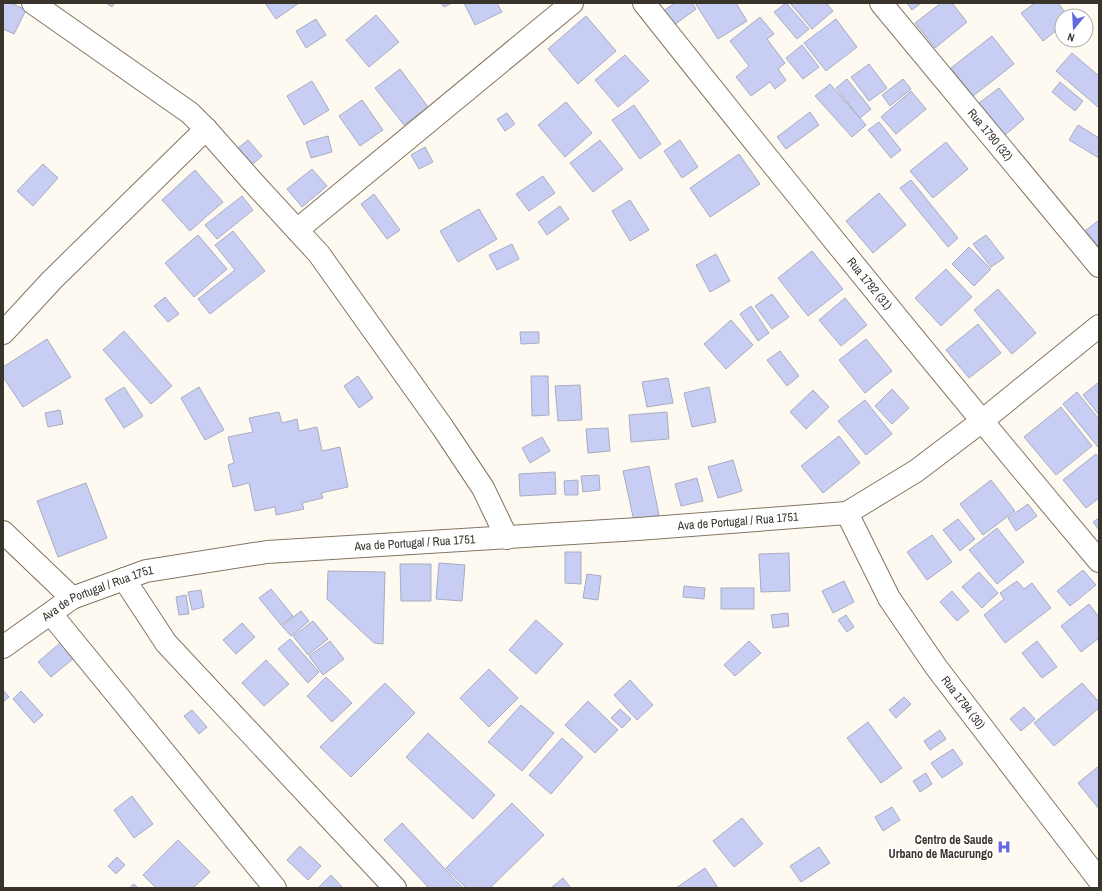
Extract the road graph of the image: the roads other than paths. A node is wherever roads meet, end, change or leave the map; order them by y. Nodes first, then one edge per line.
1 (33, 3) edge
2 (572, 3) edge
3 (644, 3) edge
4 (881, 3) edge
5 (206, 129) junction
6 (297, 230) junction
7 (1099, 266) edge
8 (1099, 326) edge
9 (3, 333) edge
10 (982, 422) junction
11 (847, 513) junction
12 (3, 532) edge
13 (507, 538) junction
14 (1099, 561) edge
15 (124, 579) junction
16 (72, 598) junction
17 (51, 614) junction
18 (3, 647) edge
19 (1095, 867) edge
20 (275, 888) edge
21 (395, 888) edge

1 - 5 street
2 - 6 street
3 - 10 street, Rua 1792 (31)
4 - 7 street, Rua 1790 (32)
5 - 6 street
5 - 9 street
6 - 13 street
8 - 10 street
10 - 11 street
10 - 14 street, Rua 1792 (31)
11 - 13 street, Ava de Portugal / Rua 1751
11 - 19 street, Rua 1794 (30)
12 - 16 street
13 - 15 street, Ava de Portugal / Rua 1751
15 - 16 street, Ava de Portugal / Rua 1751
15 - 21 street
16 - 17 street, Ava de Portugal / Rua 1751
17 - 18 street, Ava de Portugal / Rua 1751
17 - 20 street

